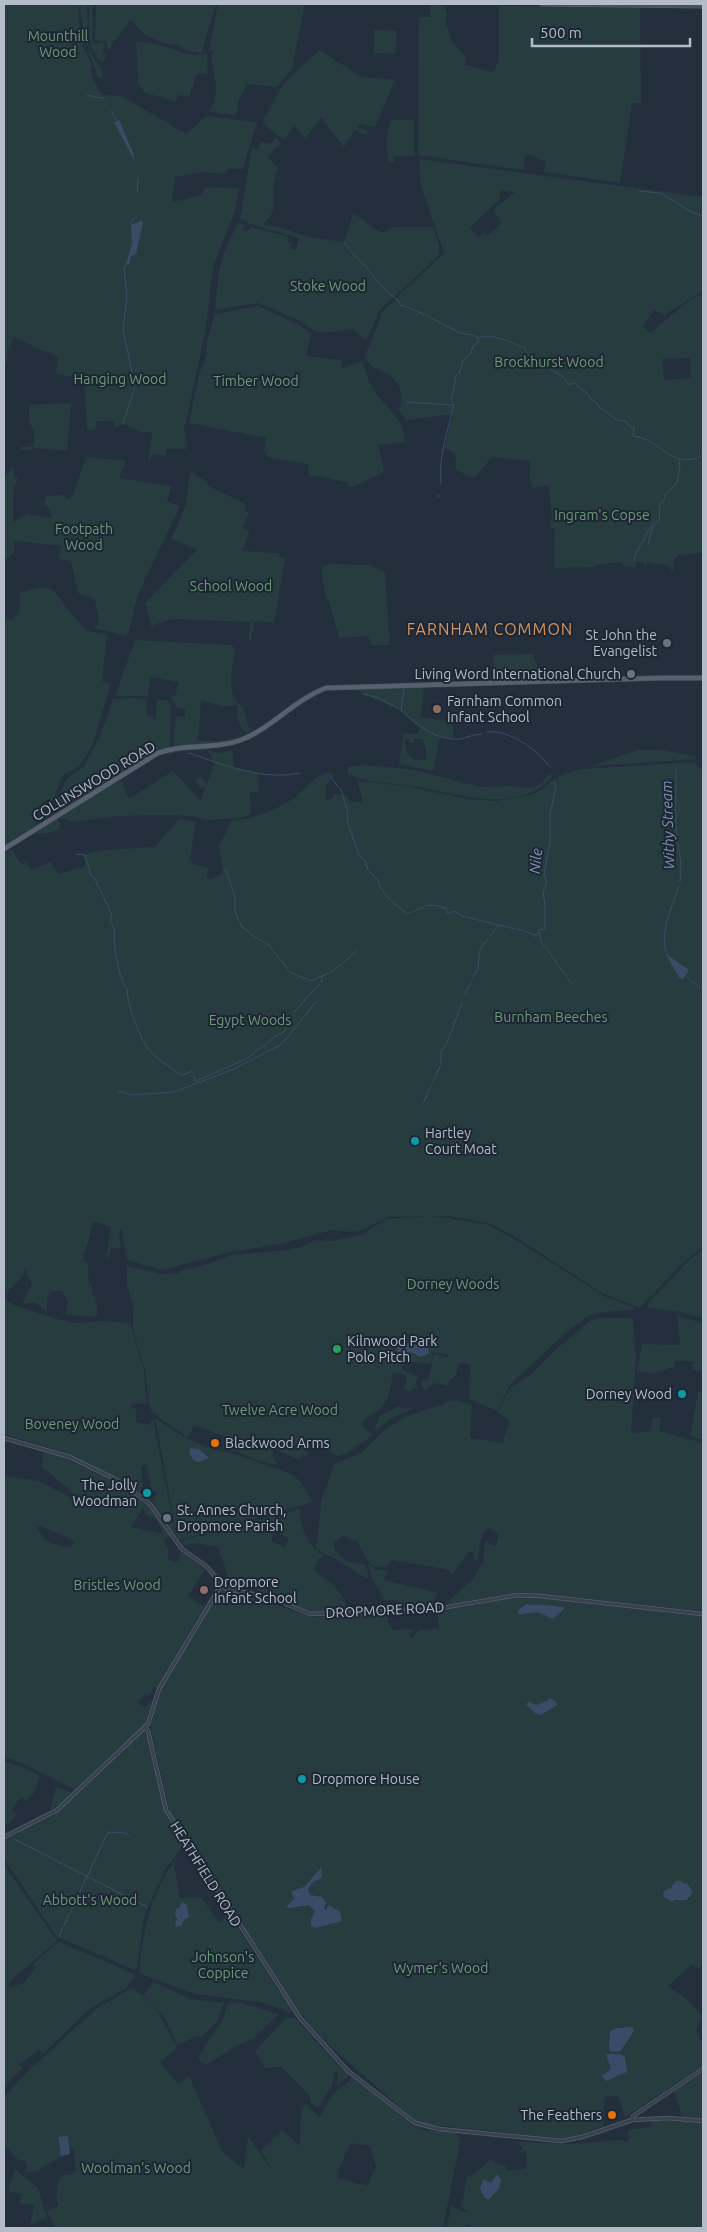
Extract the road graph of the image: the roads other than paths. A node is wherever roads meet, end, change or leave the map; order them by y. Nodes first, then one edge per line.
1 (542, 4) edge
2 (703, 6) edge
3 (703, 678) edge
4 (4, 849) edge
5 (4, 1438) edge
6 (221, 1585) junction
7 (703, 1614) edge
8 (145, 1727) junction
9 (4, 1837) edge
10 (703, 2069) edge
11 (632, 2120) junction
12 (703, 2121) edge

1 - 2 main road
3 - 4 main road, COLLINSWOOD ROAD
5 - 6 street
6 - 7 street, DROPMORE ROAD
6 - 8 street
8 - 9 street
8 - 11 street, HEATHFIELD ROAD
10 - 11 street
11 - 12 street

